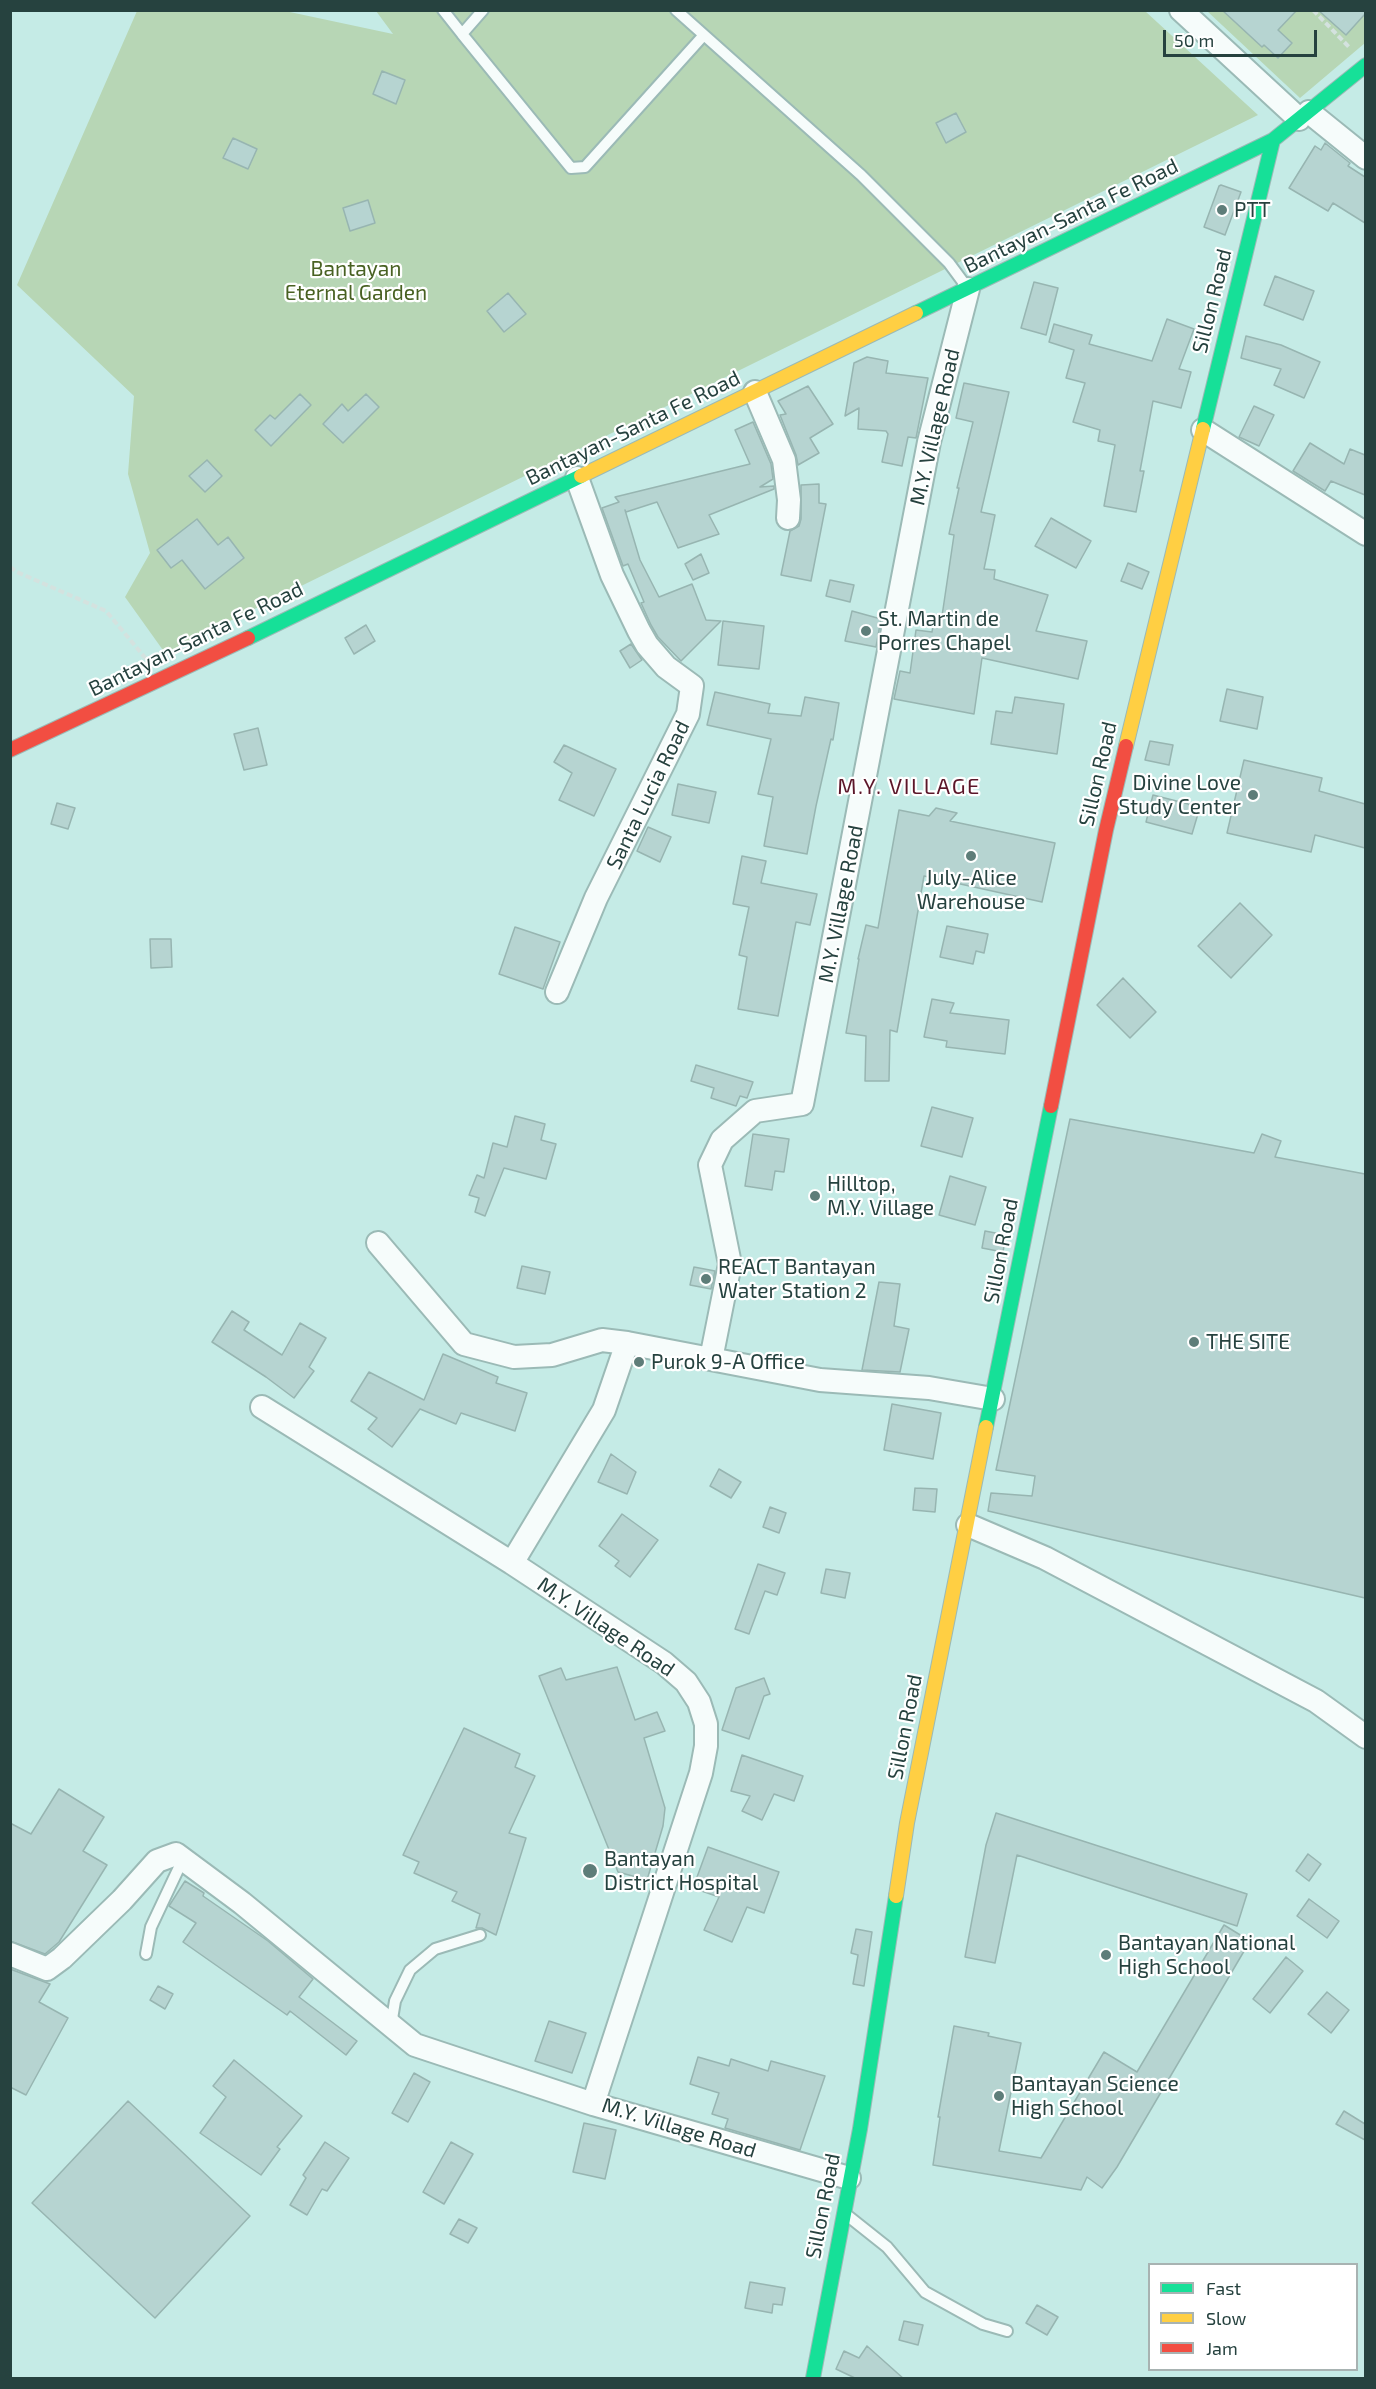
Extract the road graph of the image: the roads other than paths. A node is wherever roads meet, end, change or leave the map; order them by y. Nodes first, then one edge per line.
1 (443, 10) edge
2 (483, 10) edge
3 (676, 10) edge
4 (1181, 10) edge
5 (462, 34) junction
6 (703, 36) junction
7 (1365, 65) edge
8 (1304, 115) junction
9 (1273, 140) junction
10 (1365, 158) edge
11 (968, 289) junction
12 (755, 392) junction
13 (1203, 430) junction
14 (577, 478) junction
15 (788, 518) dead end
16 (1365, 534) edge
17 (10, 750) edge
18 (557, 992) dead end
19 (378, 1243) dead end
20 (627, 1343) junction
21 (711, 1359) junction
22 (993, 1399) junction
23 (262, 1407) dead end
24 (968, 1525) junction
25 (512, 1563) junction
26 (1365, 1737) edge
27 (183, 1859) junction
28 (480, 1935) dead end
29 (10, 1954) edge
30 (146, 1954) dead end
31 (391, 2025) junction
32 (592, 2104) junction
33 (849, 2178) junction
34 (843, 2212) junction
35 (1007, 2331) dead end
36 (813, 2379) edge

1 - 5 lane
2 - 5 lane
3 - 6 lane
4 - 8 street
5 - 6 lane
6 - 11 lane
7 - 8 main road, Bantayan-Santa Fe Road
8 - 9 main road, Bantayan-Santa Fe Road
8 - 10 street
9 - 11 main road, Bantayan-Santa Fe Road
9 - 13 main road, Sillon Road
11 - 12 main road, Bantayan-Santa Fe Road
11 - 21 street, M.Y. Village Road
12 - 14 main road, Bantayan-Santa Fe Road
12 - 15 street
13 - 16 street
13 - 22 main road, Sillon Road
14 - 17 main road, Bantayan-Santa Fe Road
14 - 18 street, Santa Lucia Road
19 - 20 street
20 - 21 street
20 - 25 street
21 - 22 street
22 - 24 main road, Sillon Road
23 - 25 street, M.Y. Village Road
24 - 26 street
24 - 33 main road, Sillon Road
25 - 32 street, M.Y. Village Road
27 - 29 street
27 - 30 lane
27 - 31 street
28 - 31 lane
31 - 32 street
32 - 33 street, M.Y. Village Road
33 - 34 main road, Sillon Road
34 - 35 lane
34 - 36 main road, Sillon Road

